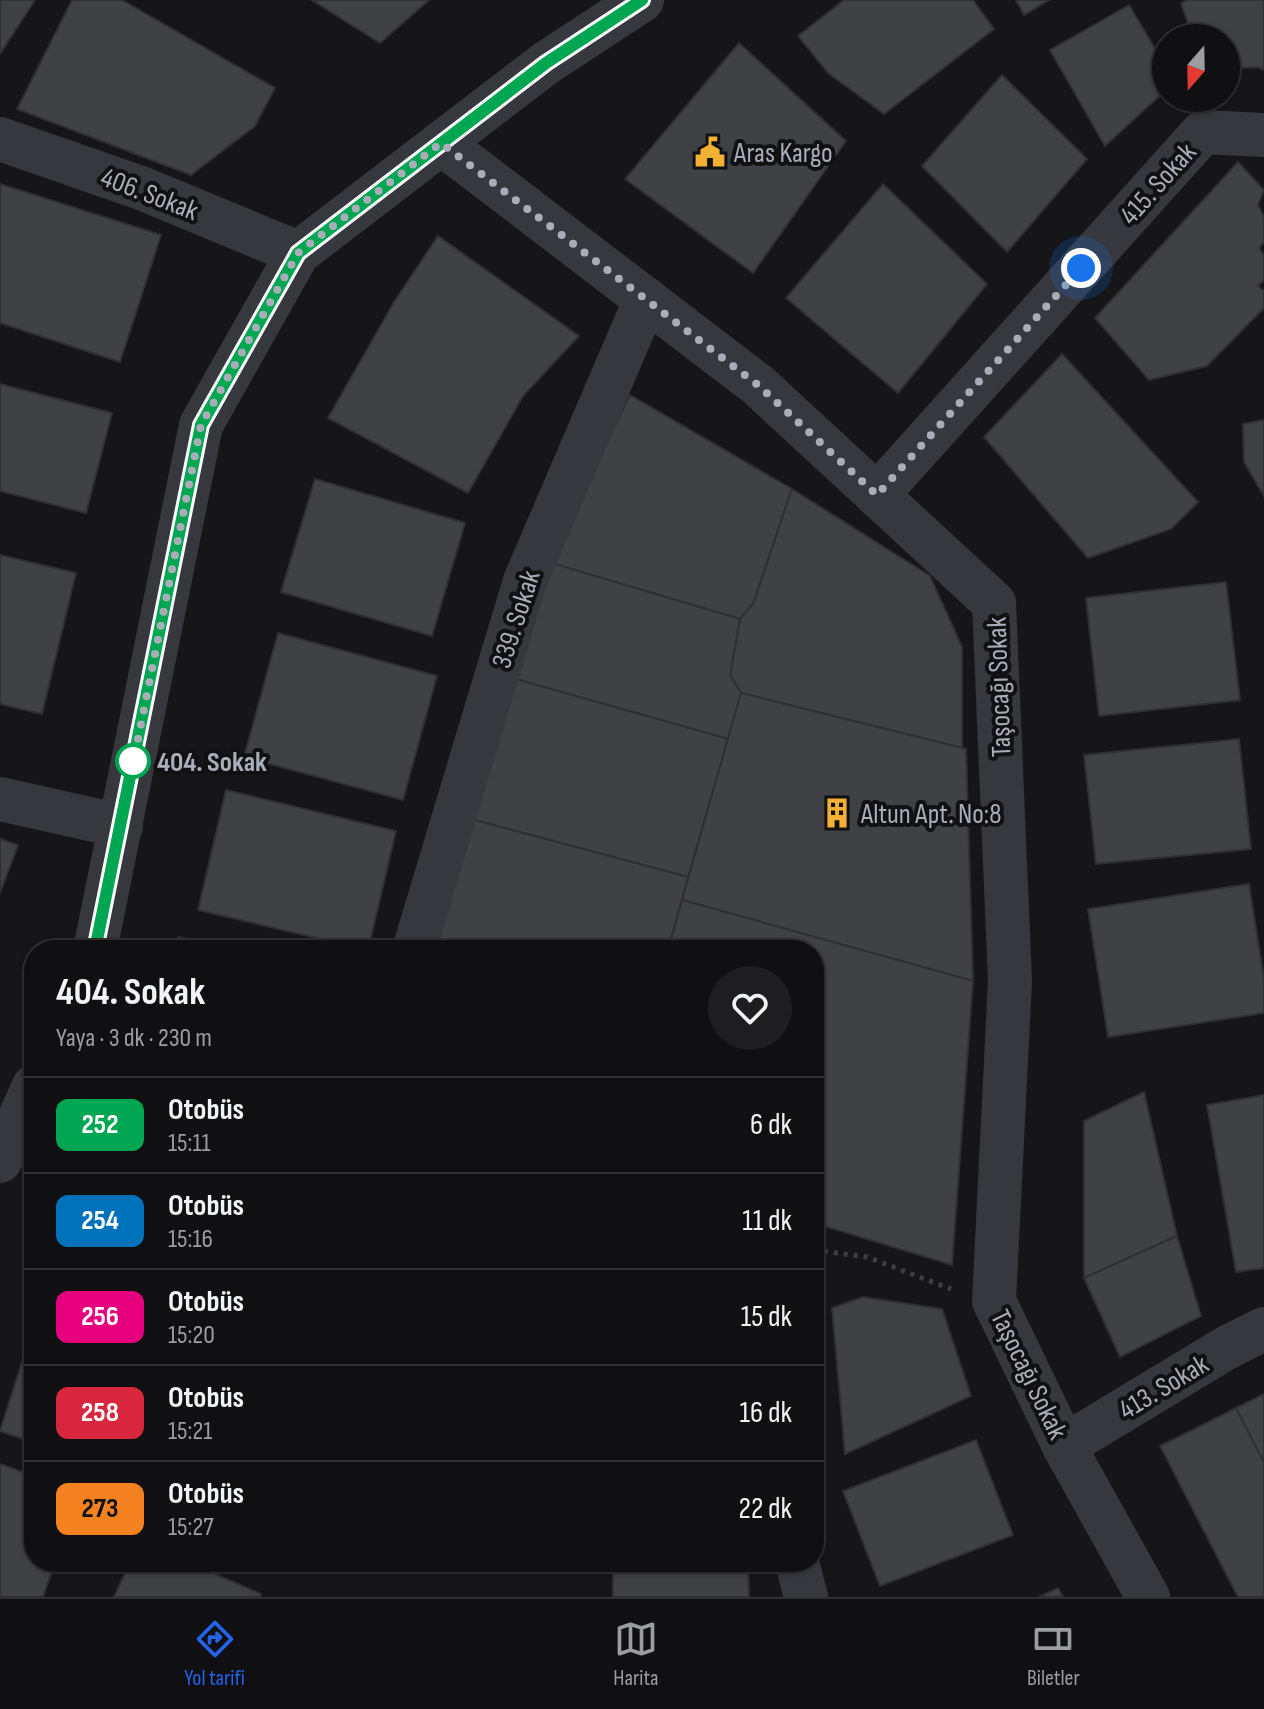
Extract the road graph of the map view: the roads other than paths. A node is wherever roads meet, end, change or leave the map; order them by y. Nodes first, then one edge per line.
1 (642, 0) edge
2 (1264, 135) edge
3 (0, 139) edge
4 (441, 143) junction
5 (298, 253) junction
6 (646, 299) junction
7 (877, 495) junction
8 (0, 799) edge
9 (121, 826) junction
10 (97, 940) edge
11 (417, 940) edge
12 (24, 1111) edge
13 (0, 1161) edge
14 (1264, 1329) edge
15 (1064, 1446) junction
16 (800, 1572) edge
17 (806, 1597) edge
18 (1148, 1597) edge

1 - 4 street
2 - 7 street, 415. Sokak
3 - 5 street, 406. Sokak
4 - 5 street
4 - 6 street, Taşocağı Sokak
5 - 9 street
6 - 7 street, Taşocağı Sokak
6 - 11 street, 339. Sokak
7 - 15 street, Taşocağı Sokak
8 - 9 street
9 - 10 street
12 - 13 street
14 - 15 street, 413. Sokak
15 - 18 street, Taşocağı Sokak
16 - 17 street

